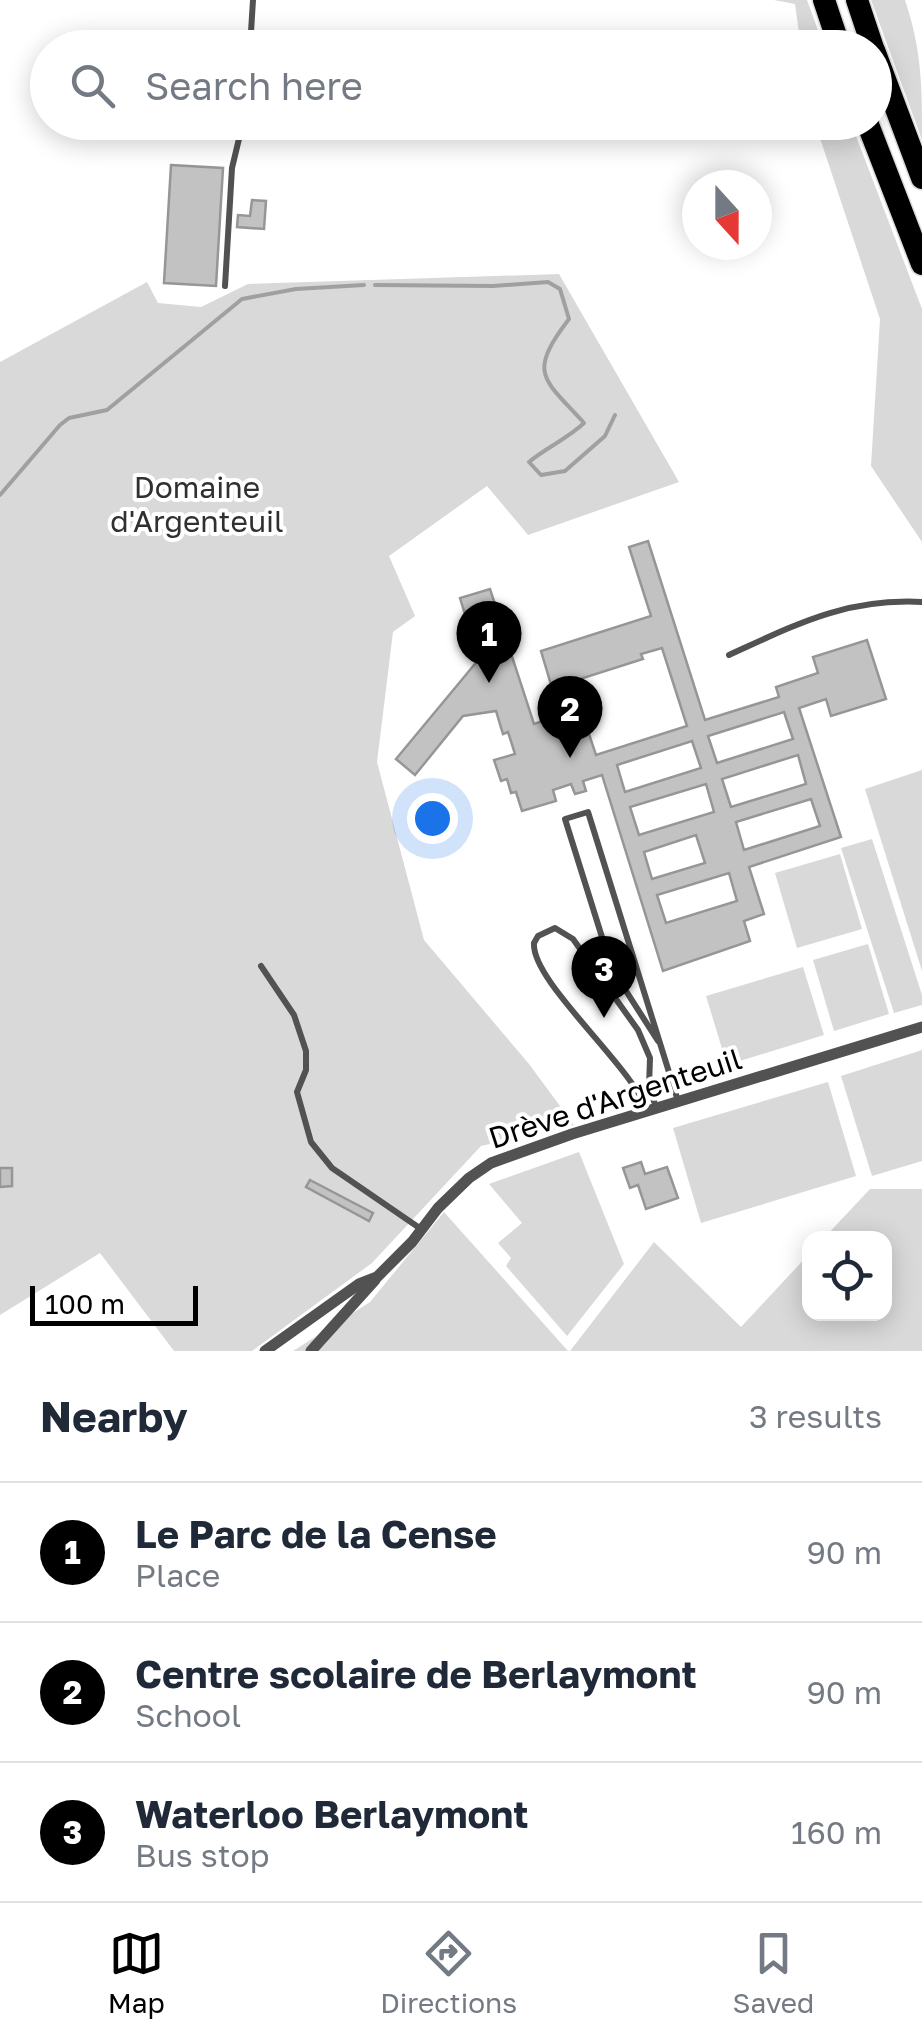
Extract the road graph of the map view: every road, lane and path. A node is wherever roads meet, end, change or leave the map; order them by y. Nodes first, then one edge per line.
1 (252, 0) edge
2 (824, 0) edge
3 (857, 0) edge
4 (251, 30) edge
5 (834, 30) edge
6 (867, 30) edge
7 (892, 97) edge
8 (239, 140) edge
9 (875, 140) edge
10 (922, 178) edge
11 (922, 264) edge
12 (225, 286) dead end
13 (922, 602) edge
14 (730, 655) dead end
15 (632, 954) junction
16 (609, 960) junction
17 (261, 966) dead end
18 (922, 1027) edge
19 (658, 1040) junction
20 (678, 1102) junction
21 (652, 1110) junction
22 (422, 1229) junction
23 (378, 1276) junction
24 (266, 1351) edge
25 (312, 1351) edge

1 - 4 lane
2 - 5 highway
3 - 6 highway
7 - 10 highway
8 - 12 lane
9 - 11 highway
13 - 14 lane
15 - 16 lane
15 - 16 lane
15 - 19 lane
16 - 19 lane
17 - 22 lane
18 - 20 street, Drève d'Argenteuil
19 - 20 lane
20 - 21 street, Drève d'Argenteuil
21 - 21 lane
21 - 22 street, Drève d'Argenteuil
22 - 23 street, Drève d'Argenteuil
23 - 24 street, Drève d'Argenteuil
23 - 25 street

